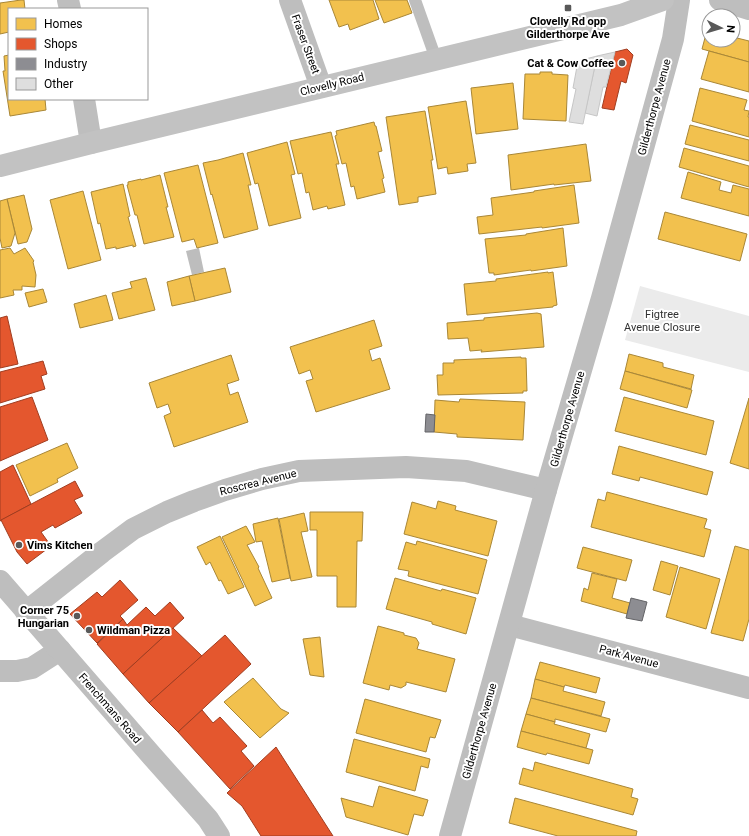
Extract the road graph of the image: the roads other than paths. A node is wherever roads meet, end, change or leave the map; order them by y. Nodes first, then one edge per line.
1 (290, 0) edge
2 (415, 0) edge
3 (663, 0) edge
4 (678, 0) edge
5 (720, 0) edge
6 (749, 9) edge
7 (436, 60) junction
8 (321, 87) junction
9 (84, 100) edge
10 (91, 143) junction
11 (0, 166) edge
12 (546, 490) junction
13 (0, 581) edge
14 (26, 612) junction
15 (509, 625) junction
16 (60, 650) junction
17 (0, 672) edge
18 (749, 688) edge
19 (219, 836) edge
20 (450, 836) edge

1 - 8 street, Fraser Street
2 - 7 lane
3 - 7 street, Clovelly Road
4 - 12 street, Gilderthorpe Avenue
5 - 6 street
7 - 8 street, Clovelly Road
8 - 10 street, Clovelly Road
9 - 10 street
10 - 11 street, Clovelly Road
12 - 14 street, Roscrea Avenue
12 - 15 street, Gilderthorpe Avenue
13 - 14 street, Frenchmans Road
14 - 16 street, Frenchmans Road
15 - 18 street, Park Avenue
15 - 20 street, Gilderthorpe Avenue
16 - 17 street
16 - 19 street, Frenchmans Road

